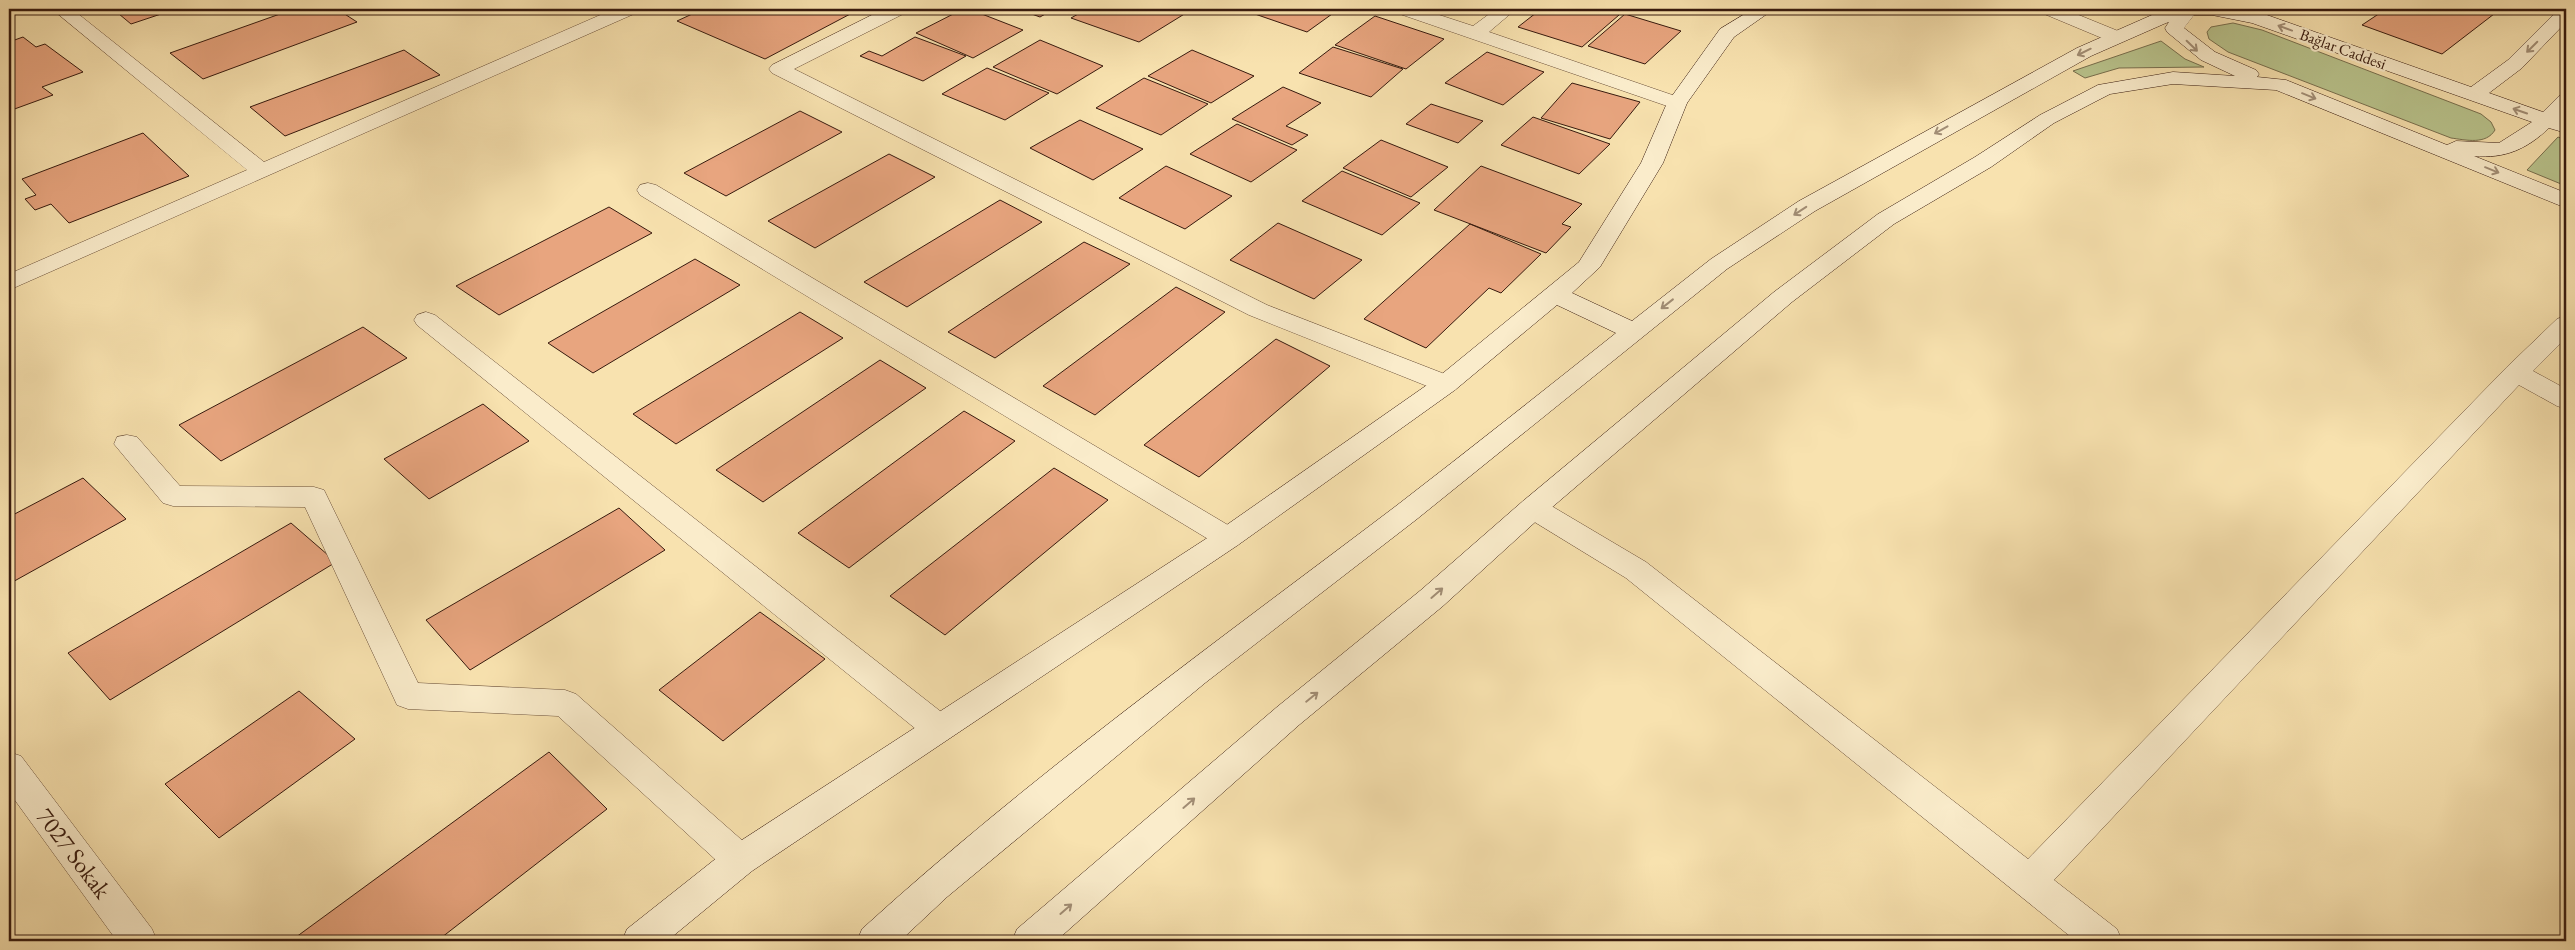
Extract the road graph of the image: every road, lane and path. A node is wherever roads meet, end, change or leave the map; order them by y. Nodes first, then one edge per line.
1 (61, 9) edge
2 (629, 9) edge
3 (898, 9) edge
4 (1404, 9) edge
5 (1507, 9) edge
6 (1765, 9) edge
7 (2049, 9) edge
8 (2205, 10) edge
9 (2566, 12) edge
10 (1475, 34) junction
11 (2116, 37) junction
12 (2279, 84) junction
13 (2473, 95) junction
14 (2566, 100) edge
15 (1677, 103) junction
16 (2547, 120) junction
17 (2566, 128) edge
18 (2420, 141) junction
19 (261, 171) junction
20 (648, 190) dead end
21 (2566, 201) edge
22 (9, 283) edge
23 (1555, 294) junction
24 (426, 320) dead end
25 (2566, 324) edge
26 (1632, 331) junction
27 (2516, 373) junction
28 (1446, 384) junction
29 (2566, 400) edge
30 (127, 444) dead end
31 (1533, 508) junction
32 (1228, 538) junction
33 (938, 728) junction
34 (9, 766) edge
35 (740, 860) junction
36 (2030, 881) junction
37 (139, 941) edge
38 (640, 941) edge
39 (875, 941) edge
40 (1030, 941) edge
41 (2104, 941) edge

1 - 19 street
2 - 19 street
3 - 28 street
4 - 10 street
5 - 10 street
6 - 15 street
7 - 11 street
8 - 11 street
8 -> 12 street
13 -> 8 street, Bağlar Caddesi
9 -> 13 street
10 - 15 street
11 -> 26 street
12 -> 18 street
12 - 31 street
16 -> 13 street, Bağlar Caddesi
14 - 16 street
15 - 23 street
16 - 17 street, Bağlar Caddesi
16 - 18 street
18 -> 21 street
19 - 22 street
20 - 32 street
23 - 26 street
23 - 28 street
24 - 33 street
25 - 27 street
26 - 39 street
27 - 29 street
27 - 36 street
28 - 32 street
30 - 35 street
31 - 36 street
40 -> 31 street
32 - 33 street
33 - 35 street
34 - 37 street, 7027 Sokak
35 - 38 street
36 - 41 street

